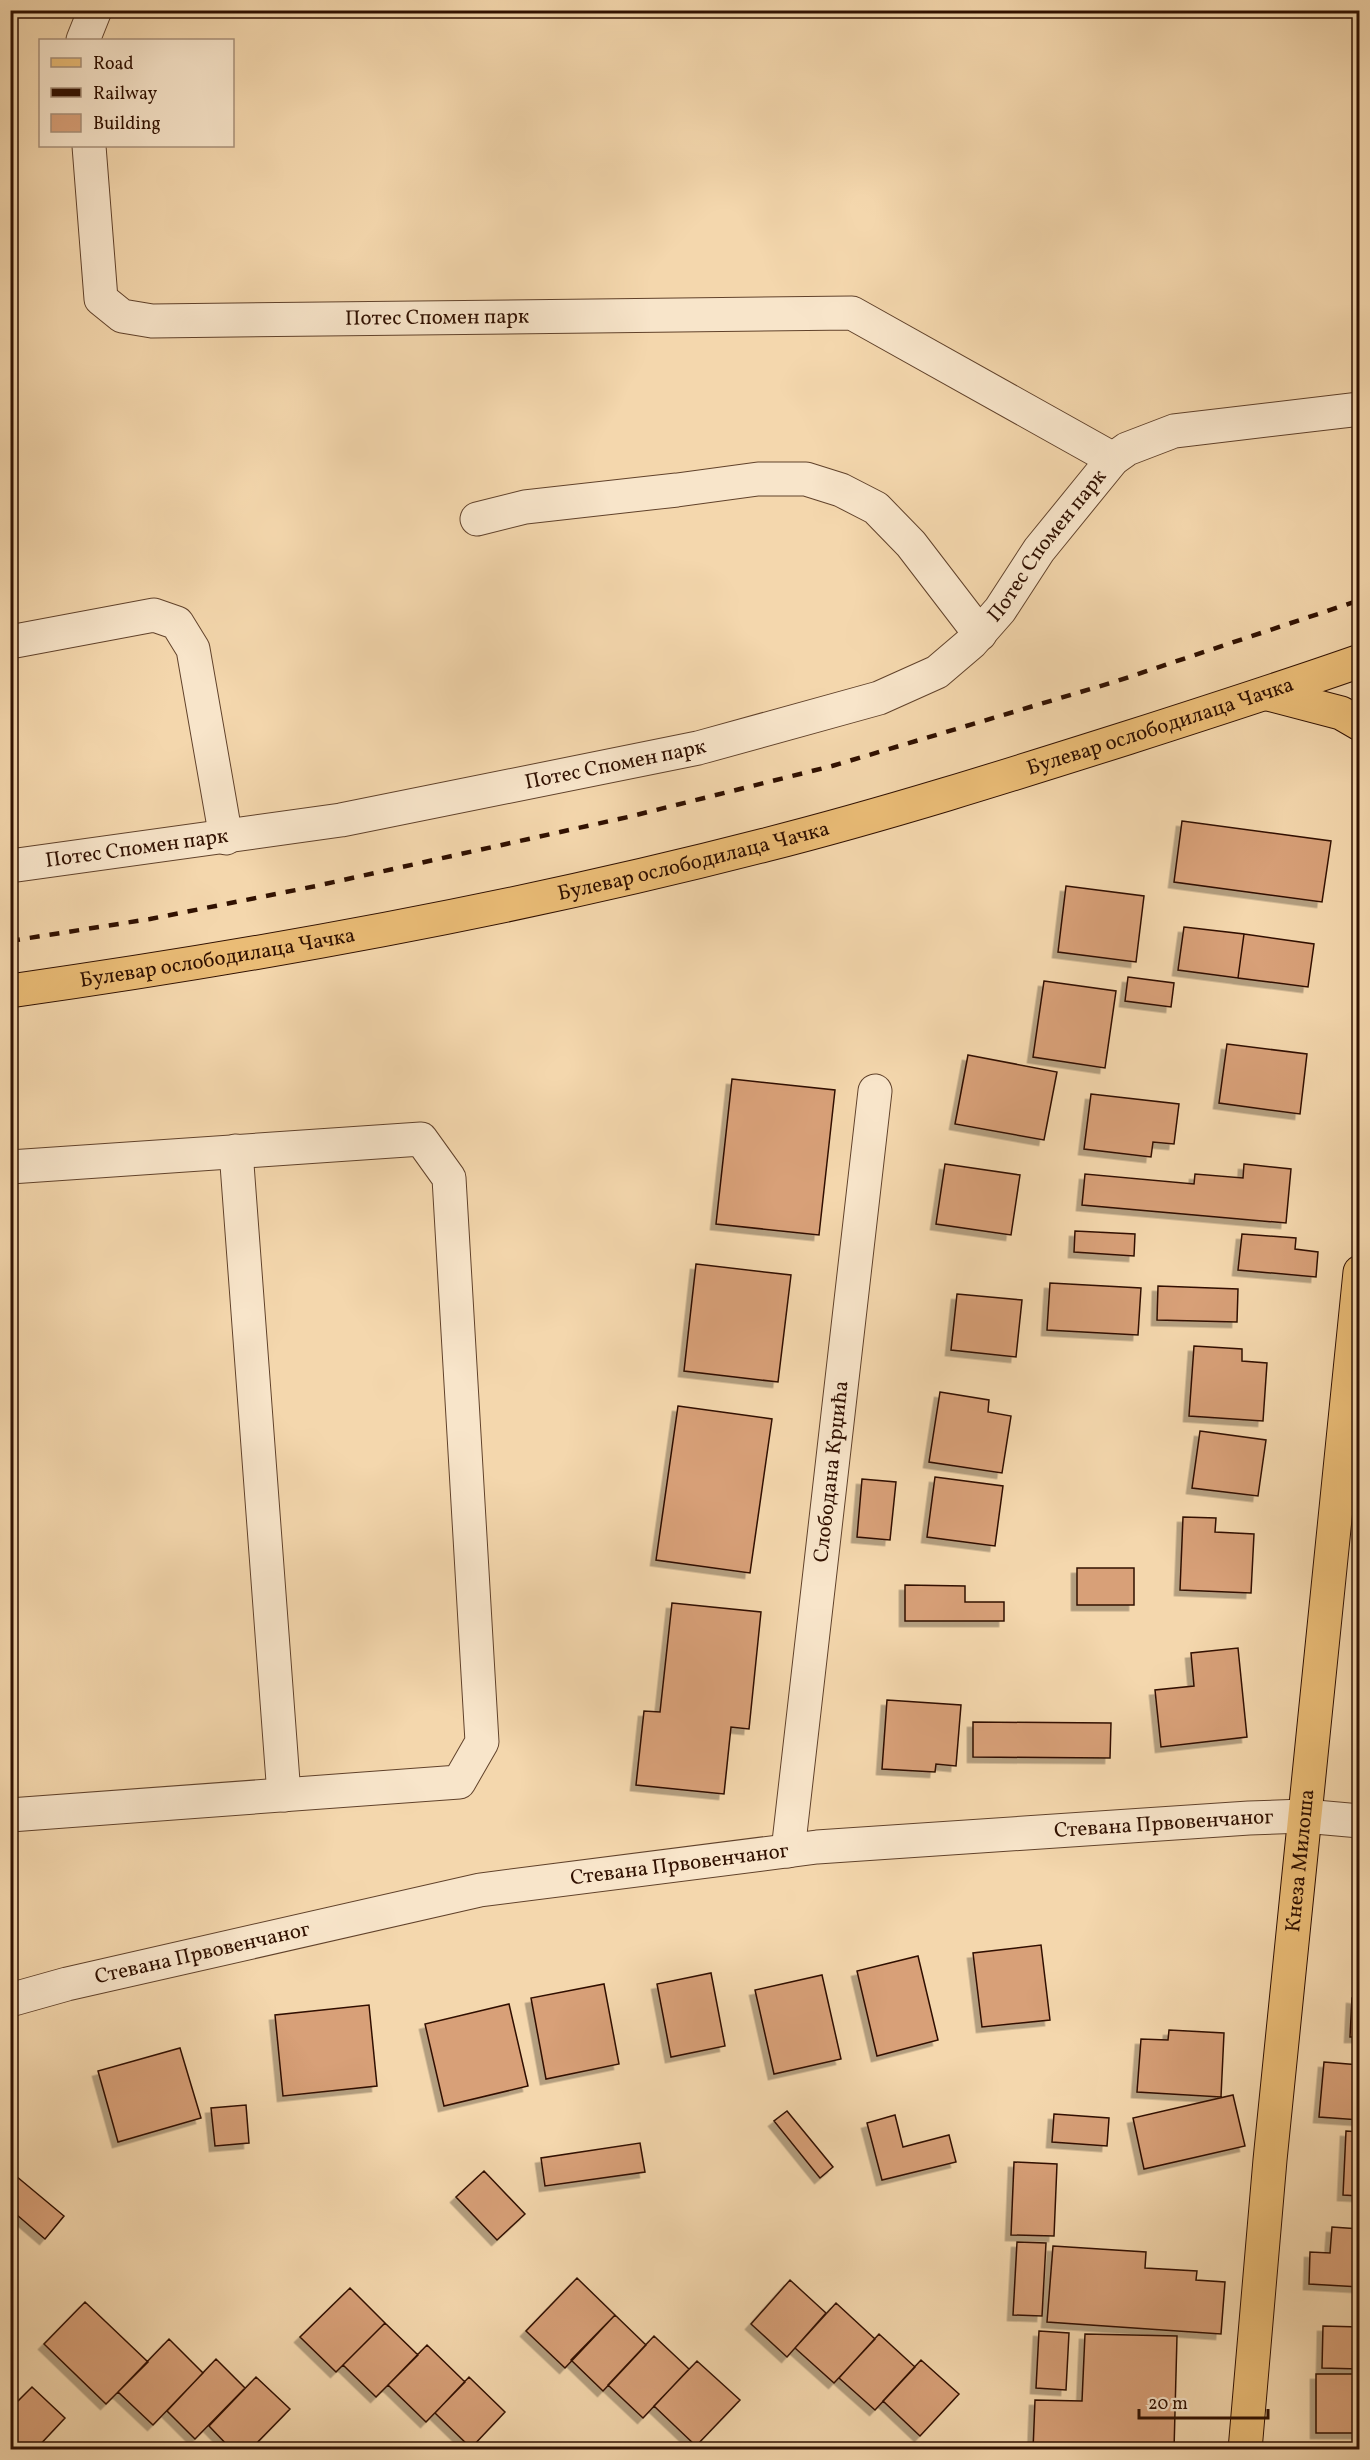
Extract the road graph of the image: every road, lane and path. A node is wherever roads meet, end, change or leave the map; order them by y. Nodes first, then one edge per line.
1 (95, 10) edge
2 (83, 39) edge
3 (89, 147) edge
4 (1359, 409) edge
5 (1113, 459) junction
6 (477, 519) dead end
7 (980, 634) junction
8 (10, 642) edge
9 (1359, 661) edge
10 (1268, 694) junction
11 (1359, 724) edge
12 (226, 838) junction
13 (10, 866) edge
14 (10, 991) edge
15 (875, 1091) dead end
16 (236, 1151) junction
17 (10, 1167) edge
18 (1359, 1272) edge
19 (284, 1795) junction
20 (10, 1815) edge
21 (1304, 1816) junction
22 (1359, 1821) edge
23 (788, 1851) junction
24 (10, 2000) edge
25 (1245, 2450) edge

1 - 2 street
3 - 5 street, Потес Спомен парк
4 - 5 street, Потес Спомен парк
5 - 7 street, Потес Спомен парк
6 - 7 street
7 - 12 street, Потес Спомен парк
8 - 12 street
9 - 10 main road, Булевар ослободилаца Чачка
10 - 11 main road
10 - 14 main road, Булевар ослободилаца Чачка
12 - 13 street, Потес Спомен парк
15 - 23 street, Слободана Крџића
16 - 17 street
16 - 19 street
16 - 19 street
18 - 21 main road, Кнеза Милоша
19 - 20 street
21 - 22 street, Стевана Првовенчаног
21 - 23 street, Стевана Првовенчаног
21 - 25 main road, Кнеза Милоша
23 - 24 street, Стевана Првовенчаног

